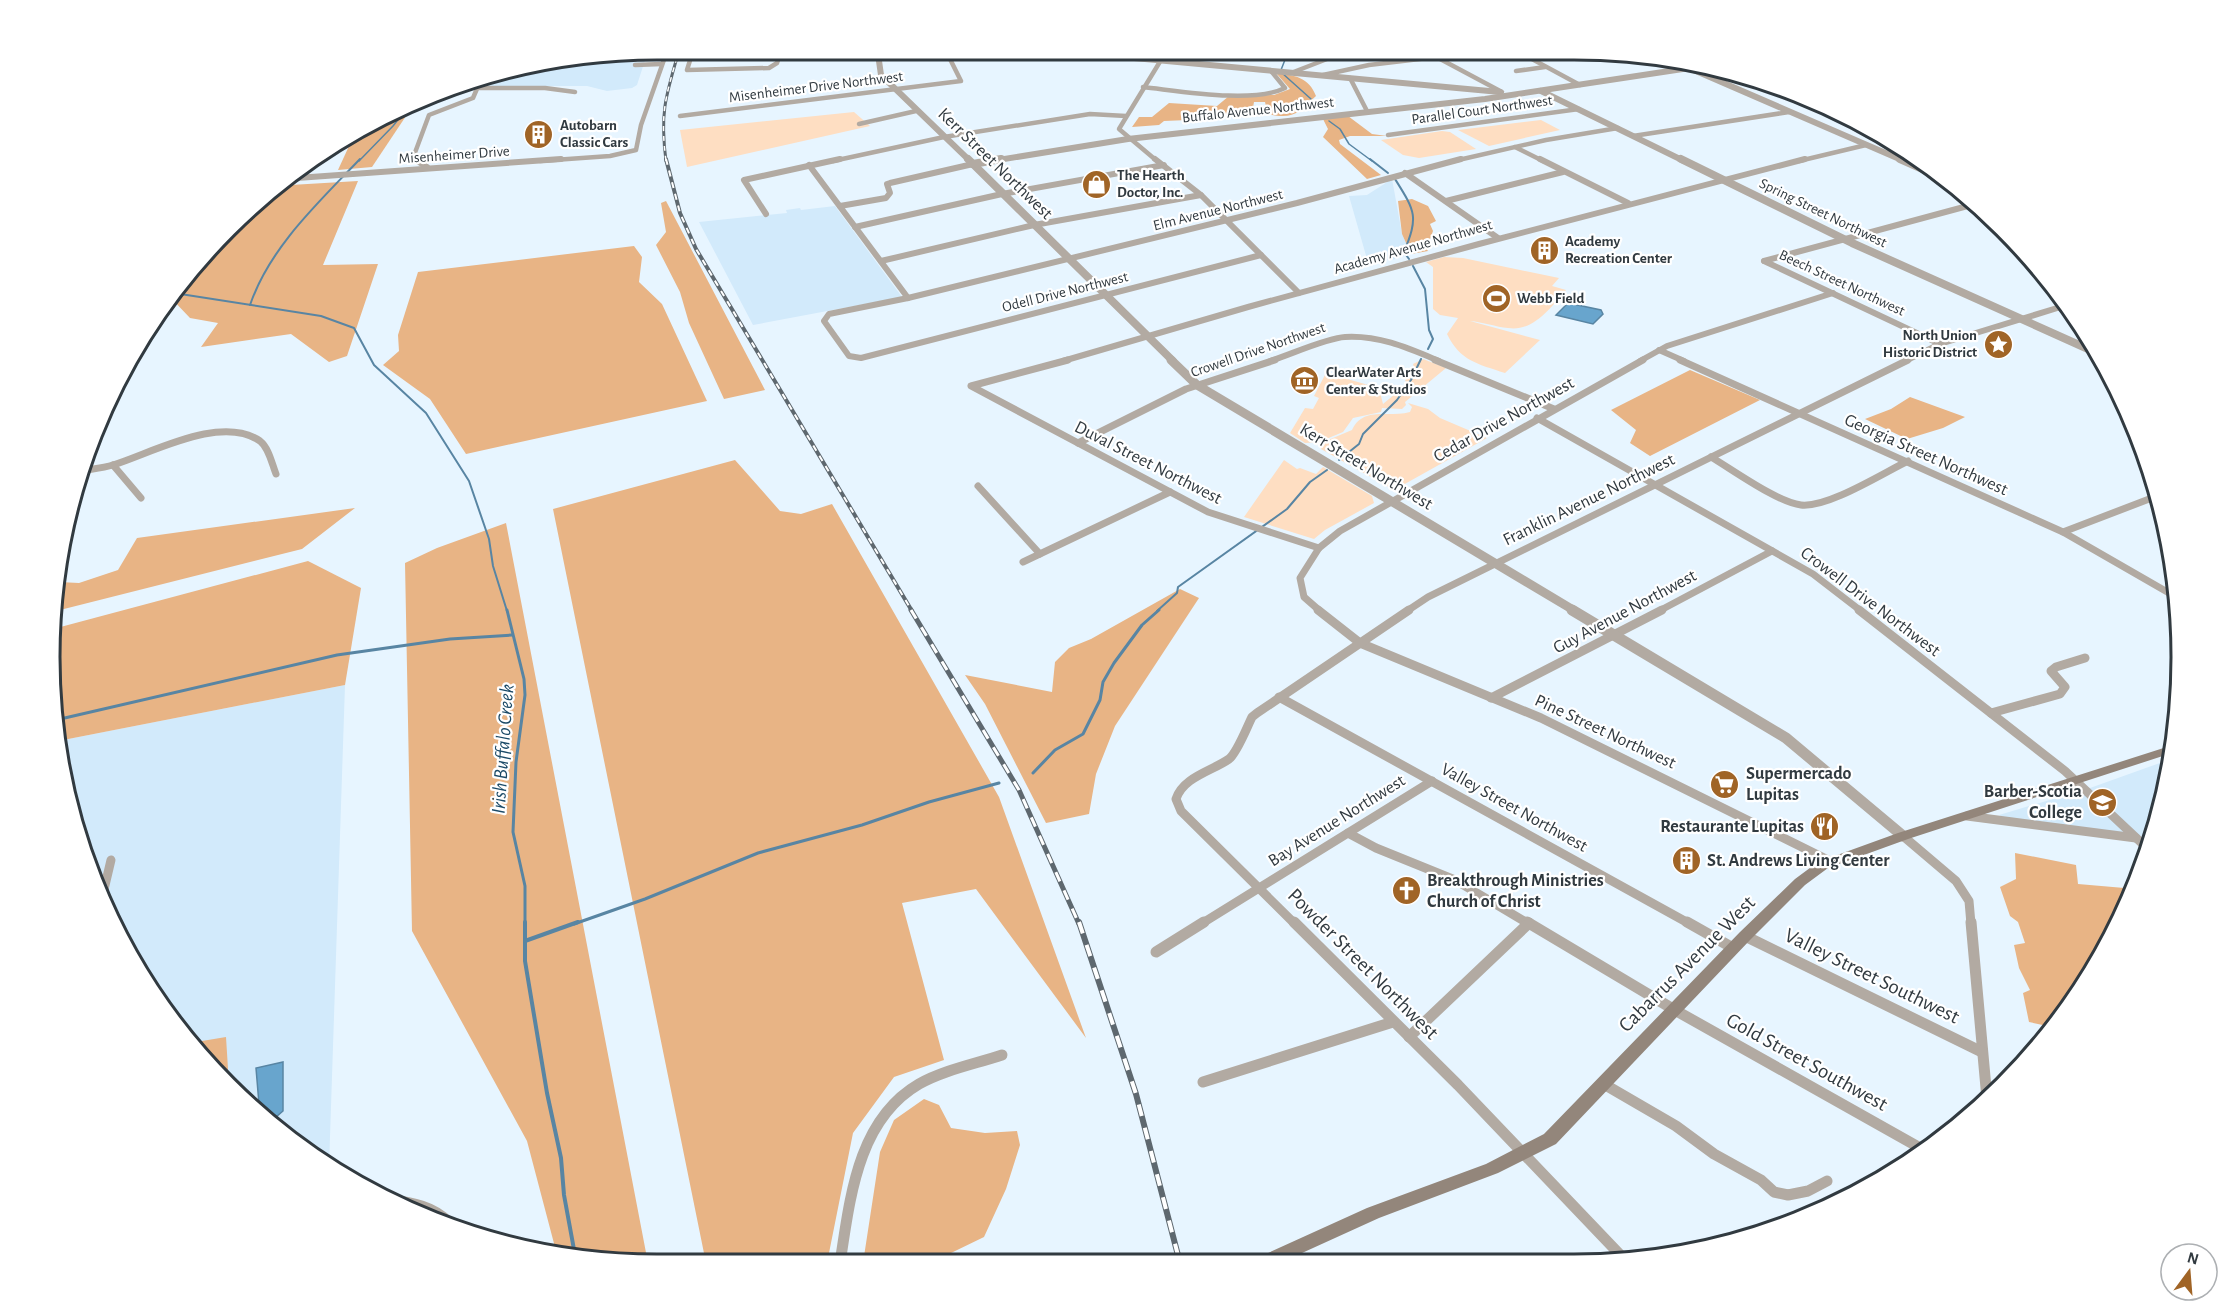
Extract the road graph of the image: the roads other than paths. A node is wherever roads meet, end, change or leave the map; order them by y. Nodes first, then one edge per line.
1 (664, 60) edge
2 (690, 60) edge
3 (778, 60) edge
4 (879, 60) edge
5 (950, 60) edge
6 (1161, 60) joint
7 (1324, 60) edge
8 (1411, 60) edge
9 (1442, 60) edge
10 (1533, 60) edge
11 (662, 64) junction
12 (635, 65) dead end
13 (1546, 67) junction
14 (1682, 70) edge
15 (1271, 71) junction
16 (1516, 71) dead end
17 (1291, 73) junction
18 (1323, 75) junction
19 (1709, 75) edge
20 (1350, 78) junction
21 (1580, 85) junction
22 (1143, 87) junction
23 (476, 88) edge
24 (477, 88) edge
25 (894, 90) junction
26 (1540, 91) junction
27 (575, 92) dead end
28 (1502, 92) junction
29 (1519, 94) junction
30 (1579, 110) junction
31 (916, 111) junction
32 (1367, 111) junction
33 (1789, 112) junction
34 (680, 116) dead end
35 (1126, 116) junction
36 (859, 124) dead end
37 (1618, 128) junction
38 (1388, 135) dead end
39 (1633, 136) junction
40 (944, 137) junction
41 (1128, 139) junction
42 (1866, 145) junction
43 (1515, 147) junction
44 (973, 164) junction
45 (1910, 164) edge
46 (809, 165) junction
47 (1164, 165) junction
48 (428, 169) junction
49 (1563, 172) junction
50 (1405, 173) junction
51 (302, 177) edge
52 (1722, 179) junction
53 (1002, 194) junction
54 (1201, 195) junction
55 (1446, 201) junction
56 (1628, 203) junction
57 (840, 206) junction
58 (1966, 206) edge
59 (766, 214) dead end
60 (1227, 220) junction
61 (1034, 225) junction
62 (855, 227) junction
63 (1498, 238) junction
64 (1846, 239) junction
65 (1261, 255) junction
66 (1069, 258) junction
67 (881, 261) junction
68 (1299, 293) junction
69 (1833, 293) junction
70 (1107, 296) junction
71 (908, 298) junction
72 (2057, 307) edge
73 (825, 317) joint
74 (2020, 319) junction
75 (1148, 335) junction
76 (1940, 344) junction
77 (2084, 347) edge
78 (1659, 350) junction
79 (876, 354) joint
80 (1197, 385) junction
81 (971, 386) joint
82 (1554, 409) junction
83 (1798, 415) junction
84 (1537, 418) junction
85 (1078, 443) junction
86 (1711, 457) junction
87 (1908, 461) junction
88 (113, 465) junction
89 (91, 469) edge
90 (276, 474) dead end
91 (1656, 484) junction
92 (978, 486) dead end
93 (1170, 492) junction
94 (141, 498) dead end
95 (2150, 499) edge
96 (1392, 501) junction
97 (2063, 532) junction
98 (1319, 548) junction
99 (1772, 551) junction
100 (1040, 554) junction
101 (1023, 562) dead end
102 (1495, 564) junction
103 (2167, 592) edge
104 (1615, 635) junction
105 (1360, 643) junction
106 (2085, 658) dead end
107 (1279, 697) junction
108 (1491, 698) junction
109 (1991, 713) junction
110 (2163, 752) edge
111 (2075, 780) junction
112 (1431, 781) junction
113 (1176, 799) joint
114 (1967, 816) junction
115 (1348, 833) junction
116 (1903, 836) junction
117 (2136, 838) junction
118 (2141, 843) edge
119 (111, 860) dead end
120 (1830, 861) junction
121 (105, 885) edge
122 (1260, 889) junction
123 (1529, 924) junction
124 (1745, 936) junction
125 (1733, 948) junction
126 (1156, 952) dead end
127 (1673, 1009) junction
128 (1394, 1022) junction
129 (1409, 1037) junction
130 (1982, 1052) junction
131 (1002, 1055) dead end
132 (1203, 1082) dead end
133 (1602, 1082) junction
134 (1986, 1089) edge
135 (1916, 1146) edge
136 (1525, 1155) junction
137 (1827, 1181) dead end
138 (1618, 1252) edge
139 (842, 1254) edge
140 (1283, 1254) edge

1 - 11 street
2 - 3 street
4 - 25 street, Kerr Street Northwest
5 - 25 street, Misenheimer Drive Northwest
6 - 15 street
6 - 22 street
7 - 17 street
8 - 18 street
9 - 28 street
10 - 13 street
11 - 12 street
11 - 48 street, Misenheimer Drive
13 - 16 street
13 - 21 street
14 - 21 street, Buffalo Avenue Northwest
15 - 17 street
15 - 22 street
17 - 18 street
18 - 20 street
19 - 33 street
20 - 28 street
20 - 32 street
21 - 26 street, Buffalo Avenue Northwest
22 - 35 street
23 - 48 street
24 - 27 street
25 - 31 street, Kerr Street Northwest
25 - 34 street, Misenheimer Drive Northwest
26 - 29 street, Buffalo Avenue Northwest
26 - 30 street, Spring Street Northwest
28 - 29 street
29 - 32 street, Buffalo Avenue Northwest
30 - 37 street, Spring Street Northwest
30 - 38 street, Parallel Court Northwest
31 - 36 street
31 - 40 street, Kerr Street Northwest
32 - 41 street, Buffalo Avenue Northwest
33 - 39 street
33 - 42 street
35 - 40 street
35 - 41 street
37 - 39 street, Spring Street Northwest
37 - 43 street, Elm Avenue Northwest
39 - 52 street, Spring Street Northwest
40 - 44 street, Kerr Street Northwest
40 - 46 street
41 - 44 street, Buffalo Avenue Northwest
41 - 47 street
42 - 45 street
42 - 52 street, Academy Avenue Northwest
43 - 49 street
43 - 50 street, Elm Avenue Northwest
44 - 53 street, Kerr Street Northwest
44 - 57 street, Buffalo Avenue Northwest
46 - 57 street
46 - 59 street
47 - 53 street
47 - 54 street
48 - 51 street, Misenheimer Drive
49 - 55 street
49 - 56 street
50 - 55 street
50 - 60 street, Elm Avenue Northwest
52 - 56 street, Academy Avenue Northwest
52 - 64 street, Spring Street Northwest
53 - 61 street, Kerr Street Northwest
53 - 62 street
54 - 60 street
54 - 61 street
55 - 63 street
56 - 63 street, Academy Avenue Northwest
57 - 62 street
58 - 64 street
60 - 65 street
60 - 66 street, Elm Avenue Northwest
61 - 66 street, Kerr Street Northwest
61 - 67 street
62 - 67 street
63 - 68 street, Academy Avenue Northwest
64 - 69 street, Beech Street Northwest
64 - 74 street, Spring Street Northwest
65 - 68 street
65 - 70 street, Odell Drive Northwest
66 - 70 street, Kerr Street Northwest
66 - 71 street, Elm Avenue Northwest
67 - 71 street
68 - 75 street, Academy Avenue Northwest
69 - 76 street, Beech Street Northwest
69 - 78 street, Cedar Drive Northwest
70 - 75 street, Kerr Street Northwest
70 - 79 street, Odell Drive Northwest
71 - 73 street, Elm Avenue Northwest
72 - 74 street, Franklin Avenue Northwest
73 - 79 street
74 - 76 street, Franklin Avenue Northwest
74 - 77 street, Spring Street Northwest
75 - 80 street, Kerr Street Northwest
75 - 81 street, Academy Avenue Northwest
76 - 83 street, Franklin Avenue Northwest
78 - 82 street, Cedar Drive Northwest
78 - 83 street, Georgia Street Northwest
80 - 82 street, Crowell Drive Northwest
80 - 85 street, Crowell Drive Northwest
80 - 96 street, Kerr Street Northwest
81 - 85 street, Duval Street Northwest
82 - 84 street, Cedar Drive Northwest
83 - 86 street, Franklin Avenue Northwest
83 - 87 street, Georgia Street Northwest
84 - 91 street, Crowell Drive Northwest
84 - 96 street, Cedar Drive Northwest
85 - 93 street, Duval Street Northwest
86 - 87 street
86 - 91 street, Franklin Avenue Northwest
87 - 97 street, Georgia Street Northwest
88 - 89 street
88 - 90 street
88 - 94 street
91 - 99 street, Crowell Drive Northwest
91 - 102 street, Franklin Avenue Northwest
92 - 100 street
93 - 98 street, Duval Street Northwest
93 - 100 street
95 - 97 street
96 - 98 street, Cedar Drive Northwest
96 - 102 street, Kerr Street Northwest
97 - 103 street, Georgia Street Northwest
98 - 105 street, Cedar Drive Northwest
99 - 104 street, Guy Avenue Northwest
99 - 109 street, Crowell Drive Northwest
100 - 101 street
102 - 104 street, Kerr Street Northwest
102 - 105 street, Franklin Avenue Northwest
104 - 108 street, Guy Avenue Northwest
104 - 116 street, Kerr Street Northwest
105 - 107 street, Franklin Avenue Northwest
105 - 108 street, Pine Street Northwest
106 - 109 street
107 - 112 street, Valley Street Northwest
107 - 113 street, Franklin Avenue Northwest
108 - 120 street, Pine Street Northwest
109 - 111 street, Crowell Drive Northwest
110 - 111 main road, Cabarrus Avenue West
111 - 114 main road, Cabarrus Avenue West
111 - 117 street, Crowell Drive Northwest
112 - 115 street, Bay Avenue Northwest
112 - 125 street, Valley Street Northwest
113 - 122 street, Powder Street Northwest
114 - 116 main road, Cabarrus Avenue West
114 - 117 street
115 - 122 street, Bay Avenue Northwest
115 - 123 street, Gold Street Southwest
116 - 120 main road, Cabarrus Avenue West
116 - 130 street
117 - 118 street, Crowell Drive Northwest
119 - 121 street
120 - 124 main road, Cabarrus Avenue West
122 - 126 street, Bay Avenue Northwest
122 - 128 street, Powder Street Northwest
123 - 127 street, Gold Street Southwest
123 - 129 street
124 - 125 main road, Cabarrus Avenue West
124 - 130 street, Valley Street Southwest
125 - 127 main road, Cabarrus Avenue West
127 - 133 main road, Cabarrus Avenue West
127 - 135 street, Gold Street Southwest
128 - 129 street, Powder Street Northwest
128 - 132 street
129 - 136 street, Powder Street Northwest
130 - 134 street
131 - 139 street
133 - 136 main road, Cabarrus Avenue West
133 - 137 street
136 - 138 street, Powder Street Northwest
136 - 140 main road, Cabarrus Avenue West

